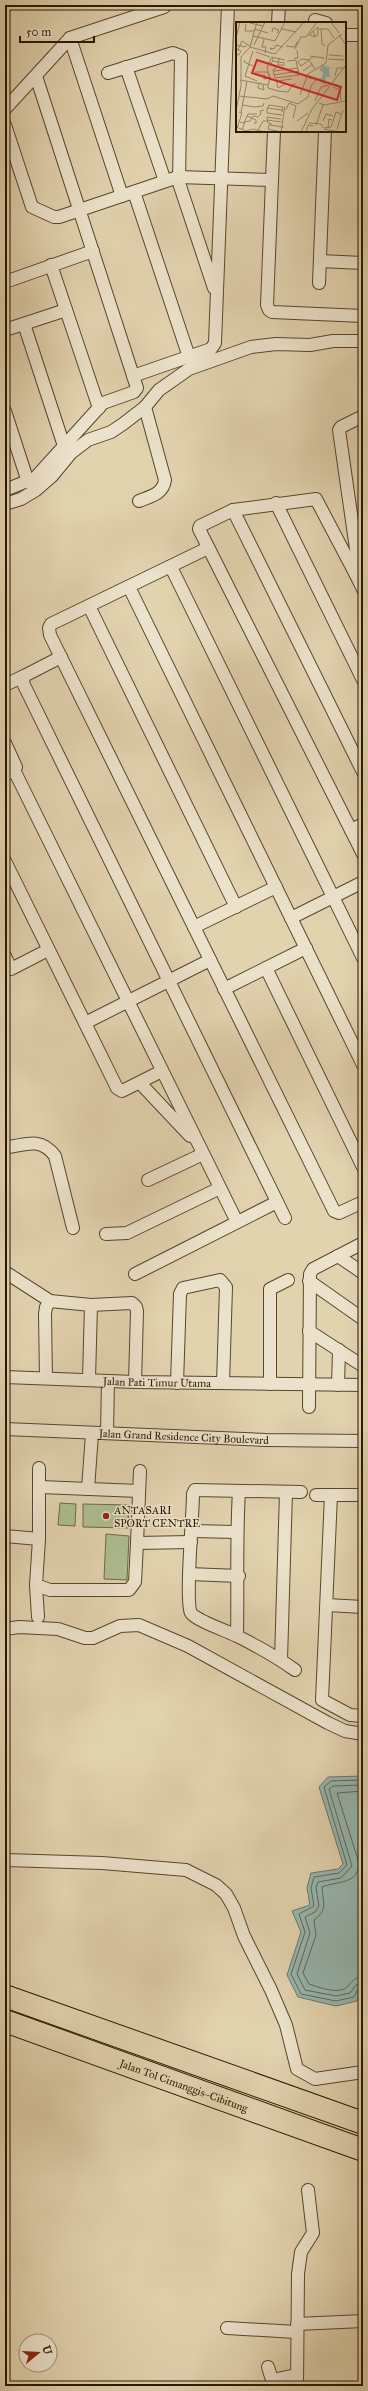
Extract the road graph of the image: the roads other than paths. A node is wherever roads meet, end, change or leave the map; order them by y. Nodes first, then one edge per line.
1 (228, 5) edge
2 (279, 5) edge
3 (164, 7) dead end
4 (278, 22) edge
5 (346, 35) edge
6 (363, 35) edge
7 (70, 38) junction
8 (126, 67) junction
9 (108, 73) dead end
10 (36, 76) junction
11 (5, 109) edge
12 (5, 125) edge
13 (274, 132) edge
14 (325, 132) edge
15 (178, 177) junction
16 (222, 179) junction
17 (272, 180) junction
18 (165, 181) junction
19 (128, 194) junction
20 (80, 211) junction
21 (92, 251) junction
22 (363, 253) edge
23 (320, 261) junction
24 (363, 263) edge
25 (51, 265) junction
26 (5, 282) edge
27 (319, 283) dead end
28 (216, 294) junction
29 (66, 310) junction
30 (363, 316) edge
31 (24, 324) junction
32 (5, 330) edge
33 (363, 341) edge
34 (189, 357) junction
35 (133, 376) junction
36 (145, 407) junction
37 (99, 408) junction
38 (5, 410) edge
39 (363, 416) edge
40 (64, 446) junction
41 (28, 482) junction
42 (5, 490) edge
43 (139, 501) dead end
44 (5, 504) edge
45 (276, 504) junction
46 (233, 510) junction
47 (208, 548) junction
48 (171, 567) junction
49 (356, 575) junction
50 (129, 587) junction
51 (363, 589) edge
52 (89, 606) junction
53 (61, 657) junction
54 (24, 676) junction
55 (363, 680) edge
56 (5, 685) edge
57 (5, 743) edge
58 (363, 772) edge
59 (10, 773) edge
60 (363, 824) edge
61 (351, 830) junction
62 (363, 854) edge
63 (5, 861) edge
64 (363, 882) edge
65 (276, 887) junction
66 (333, 897) junction
67 (236, 907) junction
68 (291, 918) junction
69 (194, 927) junction
70 (306, 948) junction
71 (48, 950) junction
72 (5, 956) edge
73 (363, 958) edge
74 (210, 960) junction
75 (8, 966) edge
76 (266, 968) junction
77 (169, 980) junction
78 (224, 989) junction
79 (128, 1001) junction
80 (85, 1023) junction
81 (363, 1065) edge
82 (162, 1071) junction
83 (140, 1083) junction
84 (5, 1148) edge
85 (201, 1150) junction
86 (363, 1167) edge
87 (148, 1180) dead end
88 (220, 1188) junction
89 (277, 1202) junction
90 (363, 1202) edge
91 (285, 1218) dead end
92 (237, 1222) junction
93 (73, 1228) dead end
94 (106, 1234) dead end
95 (363, 1243) edge
96 (338, 1256) junction
97 (5, 1272) edge
98 (363, 1273) edge
99 (135, 1274) dead end
100 (288, 1280) dead end
101 (309, 1281) junction
102 (50, 1301) junction
103 (91, 1305) junction
104 (363, 1319) edge
105 (309, 1331) junction
106 (339, 1350) junction
107 (363, 1366) edge
108 (5, 1377) edge
109 (46, 1378) junction
110 (89, 1379) junction
111 (108, 1381) junction
112 (135, 1382) junction
113 (177, 1382) junction
114 (223, 1383) junction
115 (270, 1384) junction
116 (309, 1385) junction
117 (338, 1385) junction
118 (363, 1385) edge
119 (309, 1407) dead end
120 (5, 1429) edge
121 (107, 1433) junction
122 (92, 1434) junction
123 (363, 1441) edge
124 (39, 1468) dead end
125 (140, 1471) dead end
126 (40, 1488) junction
127 (88, 1489) junction
128 (139, 1491) junction
129 (239, 1491) junction
130 (286, 1492) junction
131 (301, 1492) dead end
132 (316, 1495) dead end
133 (331, 1495) junction
134 (363, 1495) edge
135 (236, 1532) junction
136 (5, 1536) edge
137 (192, 1536) junction
138 (39, 1539) junction
139 (137, 1543) junction
140 (189, 1574) junction
141 (239, 1576) junction
142 (36, 1585) junction
143 (327, 1605) junction
144 (363, 1607) edge
145 (38, 1617) dead end
146 (5, 1629) edge
147 (237, 1636) junction
148 (281, 1660) junction
149 (295, 1670) dead end
150 (363, 1716) edge
151 (363, 1734) edge
152 (5, 1860) edge
153 (5, 1996) edge
154 (5, 2021) edge
155 (363, 2072) edge
156 (363, 2124) edge
157 (363, 2150) edge
158 (308, 2190) dead end
159 (363, 2321) edge
160 (227, 2328) dead end
161 (296, 2328) junction
162 (268, 2367) dead end
163 (297, 2381) edge

1 - 16 street
2 - 4 street
3 - 7 street
5 - 6 street
7 - 10 street
7 - 19 street
8 - 9 street
8 - 15 street
8 - 18 street
10 - 11 street
10 - 20 street
12 - 20 street
13 - 17 street
14 - 23 street
15 - 16 street
15 - 18 street
15 - 28 street
16 - 17 street
16 - 28 street
17 - 30 street
18 - 19 street
19 - 20 street
19 - 34 street
20 - 21 street
21 - 25 street
21 - 35 street
22 - 24 street
23 - 24 street
23 - 27 street
25 - 26 street
25 - 29 street
28 - 34 street
29 - 31 street
29 - 37 street
31 - 32 street
31 - 40 street
33 - 36 street
34 - 35 street
35 - 37 street
36 - 43 street
36 - 44 street
37 - 40 street
38 - 41 street
39 - 49 street
40 - 41 street
41 - 42 street
45 - 46 street
45 - 49 street
45 - 55 street
46 - 47 street
46 - 58 street
47 - 48 street
47 - 61 street
48 - 50 street
48 - 66 street
49 - 51 street
50 - 52 street
50 - 65 street
52 - 53 street
52 - 67 street
53 - 54 street
53 - 69 street
54 - 56 street
54 - 77 street
57 - 59 street
59 - 79 street
60 - 61 street
61 - 62 street
63 - 71 street
64 - 66 street
65 - 67 street
65 - 68 street
66 - 68 street
66 - 73 street
67 - 69 street
68 - 70 street
69 - 74 street
70 - 76 street
70 - 81 street
71 - 75 street
71 - 80 street
72 - 75 street
74 - 77 street
74 - 78 street
76 - 78 street
76 - 86 street
77 - 79 street
77 - 89 street
78 - 90 street
79 - 80 street
79 - 82 street
80 - 83 street
82 - 83 street
82 - 85 street
83 - 85 street
84 - 93 street
85 - 87 street
85 - 88 street
88 - 92 street
88 - 94 street
89 - 91 street
89 - 92 street
92 - 99 street
95 - 96 street
96 - 98 street
96 - 101 street
97 - 102 street
100 - 115 street
101 - 104 street
101 - 105 street
102 - 103 street
102 - 109 street
103 - 110 street
103 - 112 street
105 - 106 street
105 - 116 street
106 - 107 street
106 - 117 street
108 - 109 street, Jalan Pati Timur Utama
109 - 110 street, Jalan Pati Timur Utama
110 - 111 street, Jalan Pati Timur Utama
111 - 112 street, Jalan Pati Timur Utama
111 - 121 street
112 - 113 street, Jalan Pati Timur Utama
113 - 114 street, Jalan Pati Timur Utama
113 - 114 street
114 - 115 street, Jalan Pati Timur Utama
115 - 116 street, Jalan Pati Timur Utama
116 - 117 street, Jalan Pati Timur Utama
116 - 119 street
117 - 118 street, Jalan Pati Timur Utama
120 - 122 street, Jalan Grand Residence City Boulevard
121 - 122 street, Jalan Grand Residence City Boulevard
121 - 123 street, Jalan Grand Residence City Boulevard
122 - 127 street
124 - 126 street
125 - 128 street
126 - 127 street
126 - 138 street
127 - 128 street
128 - 139 street
129 - 130 street
129 - 135 street
129 - 137 street
130 - 131 street
130 - 148 street
132 - 133 street
133 - 134 street
133 - 143 street
135 - 137 street
135 - 141 street
136 - 138 street
137 - 139 street
137 - 140 street
138 - 142 street
139 - 142 street
140 - 141 street
140 - 147 street
141 - 147 street
142 - 145 street
143 - 144 street
143 - 150 street
146 - 151 street
147 - 148 street
148 - 149 street
152 - 155 street
153 - 156 highway
154 - 157 highway, Jalan Tol Cimanggis–Cibitung
158 - 161 street
159 - 161 street
160 - 161 street
161 - 163 street
162 - 163 street

